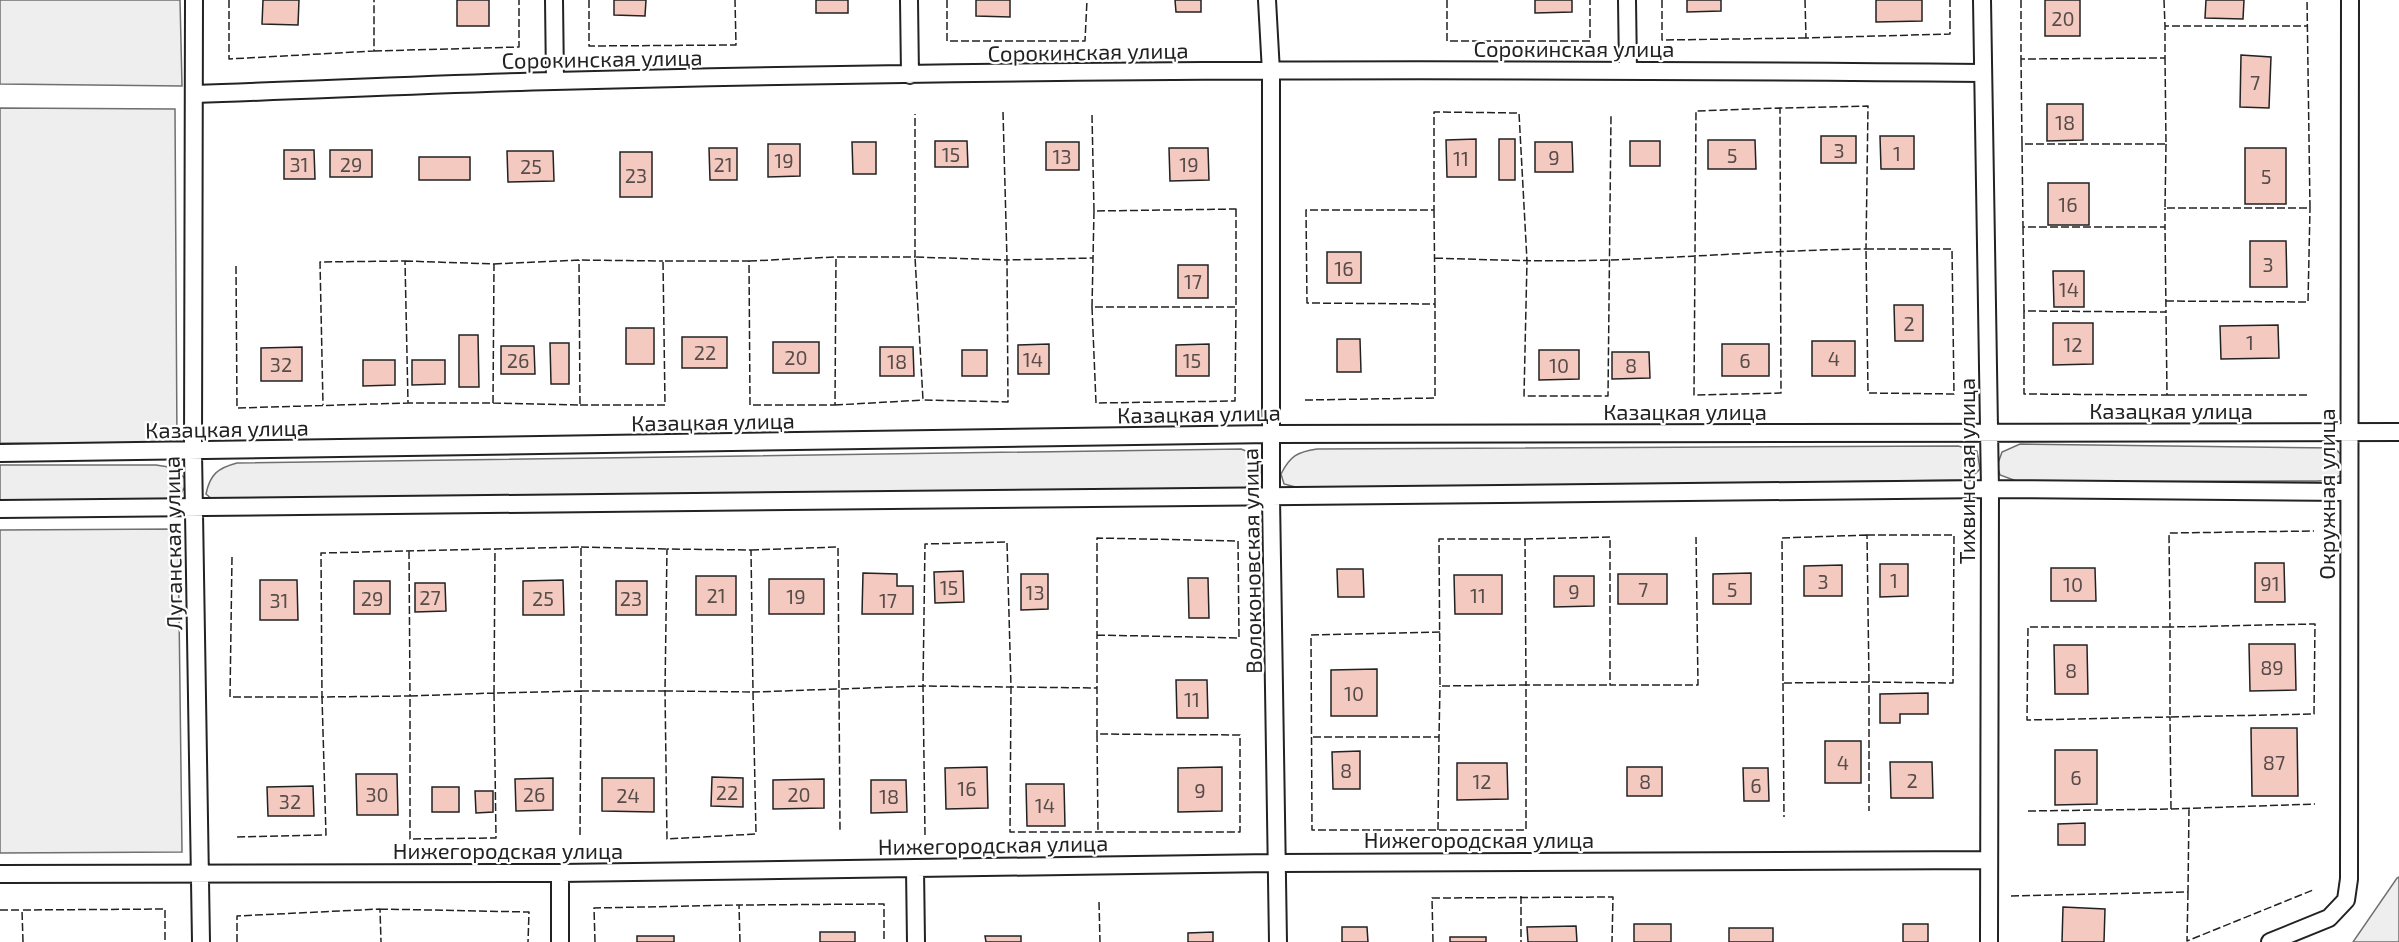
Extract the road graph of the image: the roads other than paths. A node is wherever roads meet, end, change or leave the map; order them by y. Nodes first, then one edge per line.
1 (194, 0) edge
2 (554, 0) edge
3 (909, 0) edge
4 (1267, 0) edge
5 (1627, 0) edge
6 (1982, 0) edge
7 (2350, 0) edge
8 (1628, 70) junction
9 (1271, 72) junction
10 (1982, 73) junction
11 (910, 75) junction
12 (555, 81) junction
13 (195, 94) junction
14 (2348, 432) junction
15 (2399, 432) edge
16 (1272, 434) junction
17 (1990, 434) junction
18 (193, 452) junction
19 (0, 453) edge
20 (1990, 489) junction
21 (2348, 492) junction
22 (1271, 498) junction
23 (194, 508) junction
24 (0, 509) edge
25 (1987, 860) junction
26 (1278, 863) junction
27 (915, 868) junction
28 (201, 873) junction
29 (560, 873) junction
30 (0, 874) edge
31 (201, 942) edge
32 (560, 942) edge
33 (916, 942) edge
34 (1278, 942) edge
35 (1989, 942) edge
36 (2271, 942) edge

1 - 13 street, Луганская улица
2 - 12 street
3 - 11 street
4 - 9 street, Волоконовская улица
5 - 8 street
6 - 10 street, Тихвинская улица
7 - 14 street, Окружная улица
8 - 9 street, Сорокинская улица
8 - 10 street, Сорокинская улица
9 - 11 street, Сорокинская улица
9 - 16 street, Волоконовская улица
10 - 17 street, Тихвинская улица
11 - 12 street, Сорокинская улица
12 - 13 street, Сорокинская улица
13 - 18 street, Луганская улица
14 - 15 street, Казацкая улица
14 - 17 street, Казацкая улица
14 - 21 street, Окружная улица
16 - 17 street, Казацкая улица
16 - 18 street, Казацкая улица
16 - 22 street, Волоконовская улица
17 - 20 street, Тихвинская улица
18 - 19 street, Казацкая улица
18 - 23 street, Луганская улица
20 - 21 street
20 - 22 street
20 - 25 street, Тихвинская улица
21 - 36 street, Окружная улица
22 - 23 street
22 - 26 street, Волоконовская улица
23 - 24 street
23 - 28 street, Луганская улица
25 - 26 street, Нижегородская улица
25 - 35 street, Тихвинская улица
26 - 27 street, Нижегородская улица
26 - 34 street, Волоконовская улица
27 - 29 street, Нижегородская улица
27 - 33 street
28 - 29 street, Нижегородская улица
28 - 30 street, Нижегородская улица
28 - 31 street, Луганская улица
29 - 32 street

